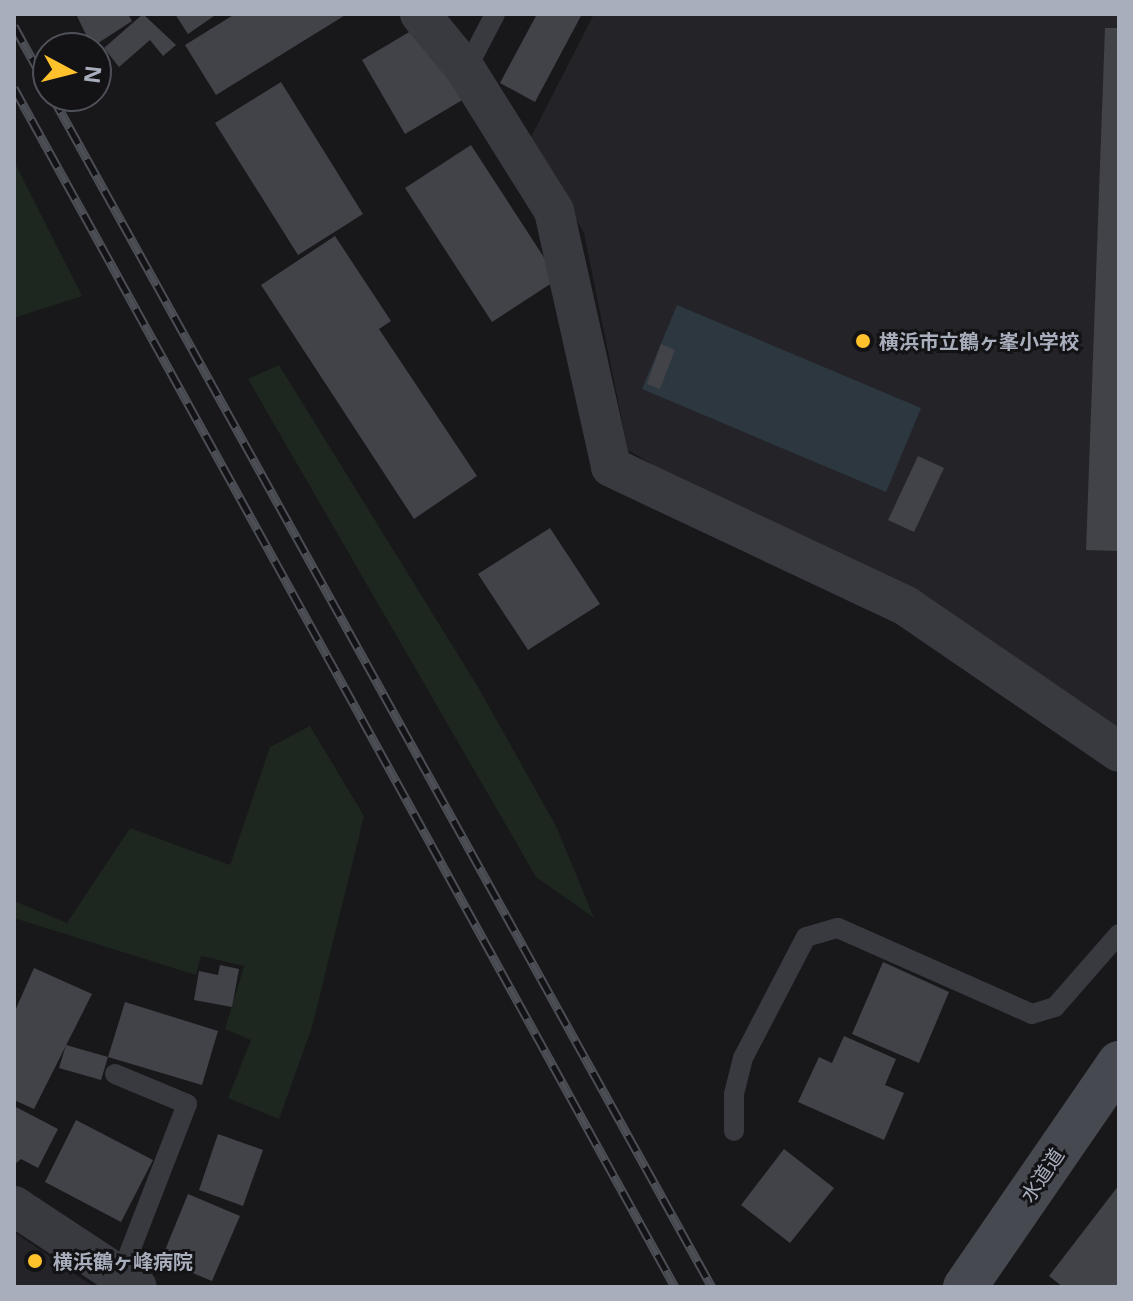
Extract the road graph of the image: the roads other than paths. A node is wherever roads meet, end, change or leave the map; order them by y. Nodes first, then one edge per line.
1 (420, 14) edge
2 (495, 14) edge
3 (466, 70) junction
4 (1119, 752) edge
5 (1119, 934) edge
6 (1119, 1063) edge
7 (115, 1074) dead end
8 (734, 1131) dead end
9 (14, 1206) edge
10 (128, 1282) edge
11 (965, 1287) edge

1 - 3 street
2 - 3 lane
3 - 4 street
5 - 8 lane
6 - 11 street, 水道道
7 - 10 lane
9 - 10 street

